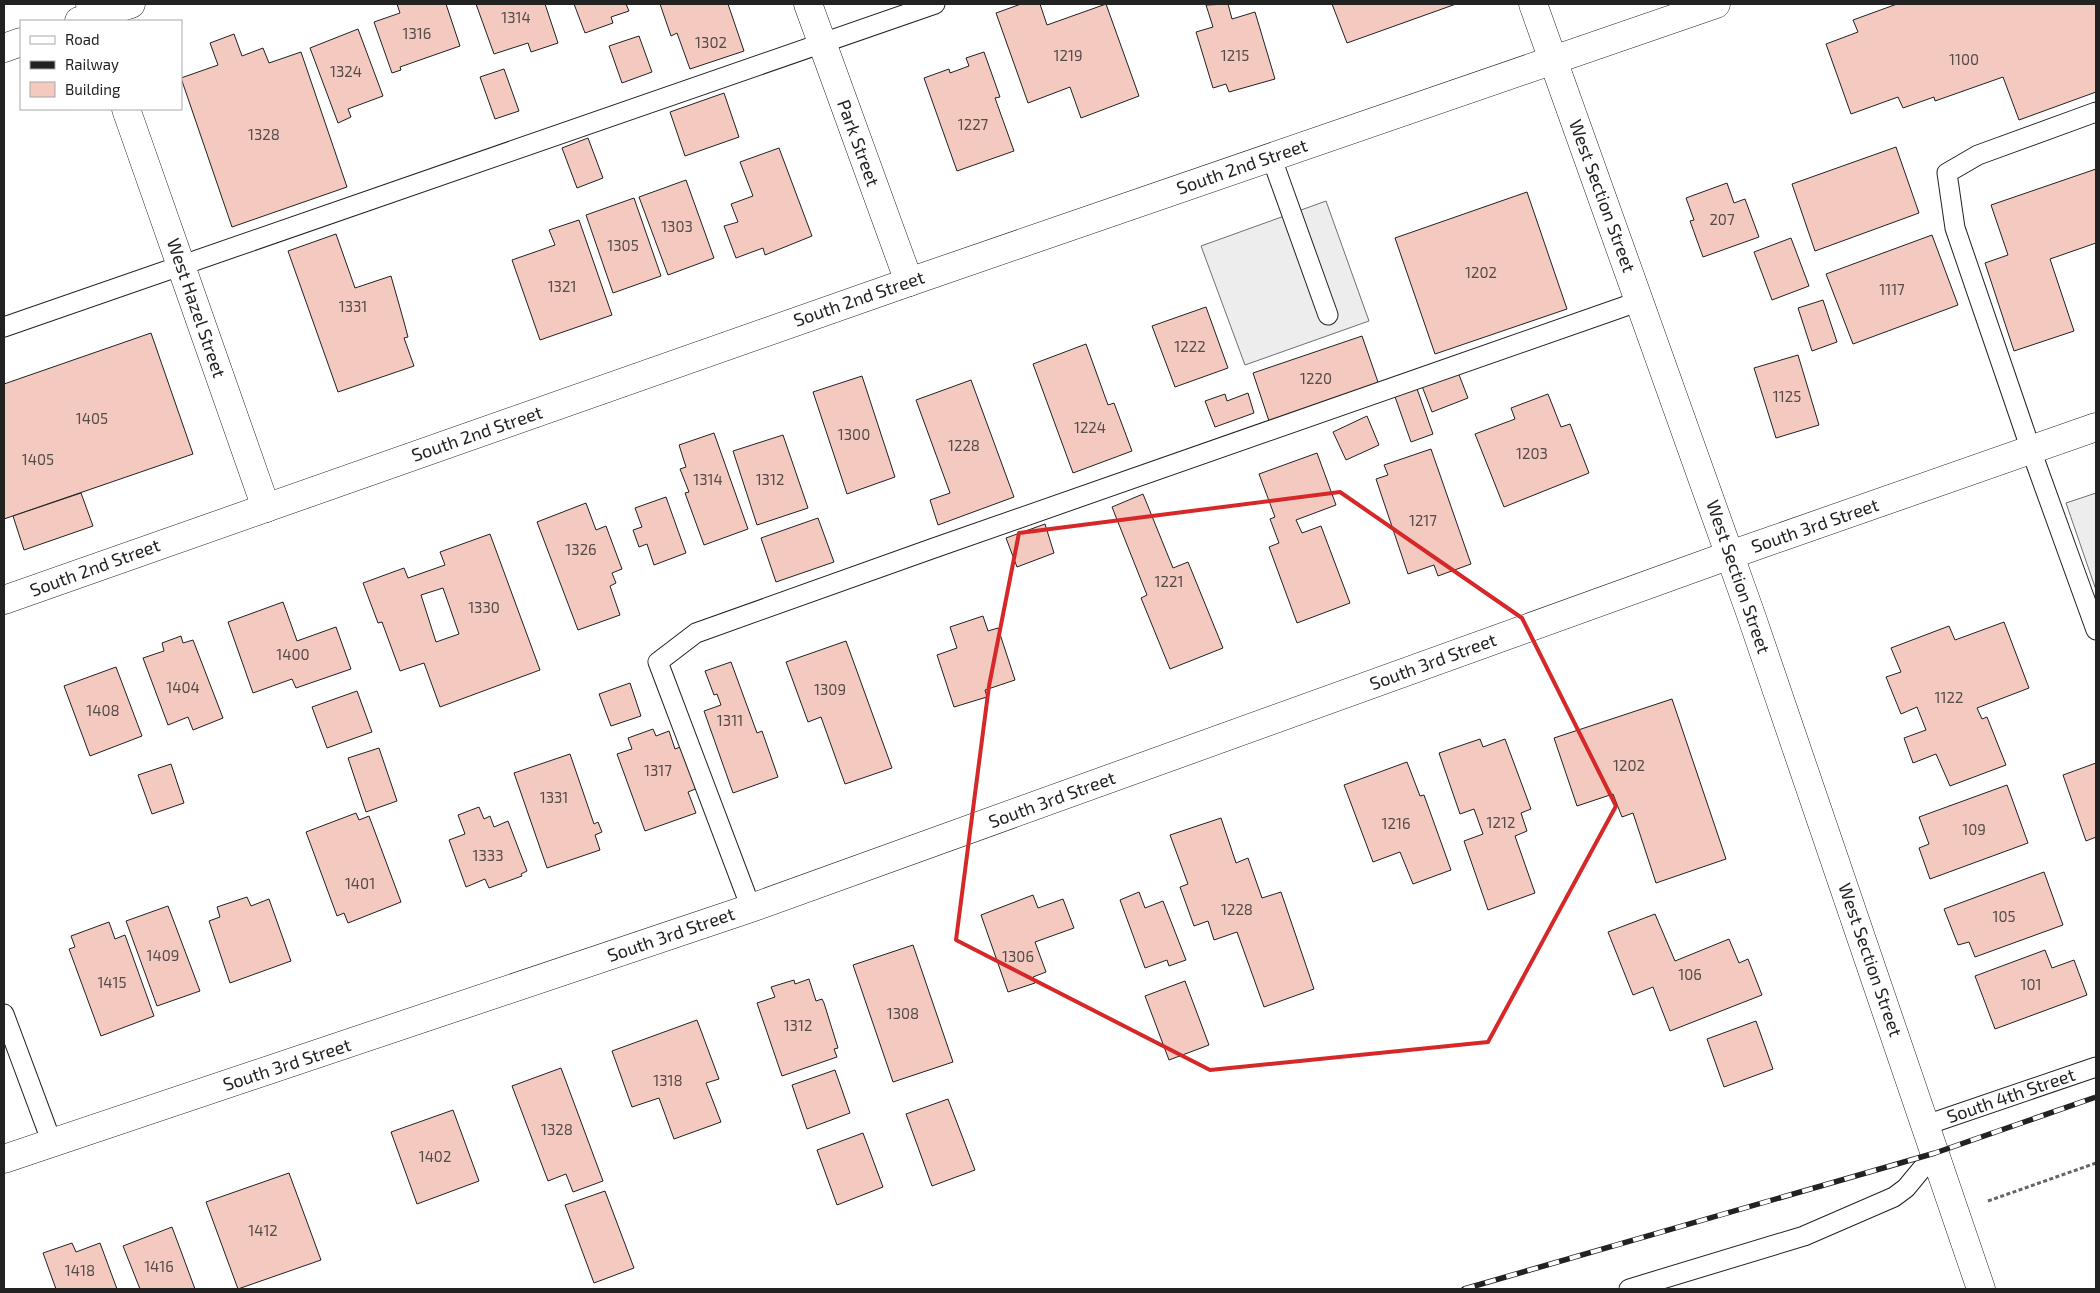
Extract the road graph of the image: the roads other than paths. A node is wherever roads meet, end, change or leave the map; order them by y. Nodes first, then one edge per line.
1 (132, 4) edge
2 (808, 4) edge
3 (935, 4) edge
4 (1533, 4) edge
5 (1716, 4) edge
6 (90, 16) edge
7 (20, 42) edge
8 (822, 42) junction
9 (4, 48) edge
10 (1554, 59) junction
11 (126, 110) edge
12 (2096, 112) edge
13 (1271, 156) junction
14 (181, 264) junction
15 (909, 282) junction
16 (1640, 301) junction
17 (1328, 314) dead end
18 (4, 327) edge
19 (2096, 427) edge
20 (2030, 450) junction
21 (266, 508) junction
22 (1730, 555) junction
23 (4, 600) edge
24 (2096, 630) edge
25 (751, 908) junction
26 (5, 1021) edge
27 (2096, 1067) edge
28 (1926, 1125) junction
29 (52, 1143) junction
30 (1935, 1154) junction
31 (4, 1160) edge
32 (1629, 1289) edge
33 (1981, 1289) edge

1 - 6 street
2 - 8 street, Park Street
3 - 8 lane
4 - 10 street, West Section Street
5 - 10 street, South 2nd Street
7 - 9 street
8 - 14 lane
8 - 15 street, Park Street
10 - 13 street, South 2nd Street
10 - 16 street, West Section Street
11 - 14 street, West Hazel Street
12 - 20 lane
13 - 15 street, South 2nd Street
13 - 17 lane
14 - 18 lane
14 - 21 street, West Hazel Street
15 - 21 street, South 2nd Street
16 - 22 street, West Section Street
16 - 25 lane
19 - 20 street, South 3rd Street
20 - 22 street, South 3rd Street
20 - 24 lane
21 - 23 street, South 2nd Street
22 - 25 street, South 3rd Street
22 - 28 street, West Section Street
25 - 29 street, South 3rd Street
26 - 29 lane
27 - 28 lane, South 4th Street
28 - 30 street, West Section Street
29 - 31 street, South 3rd Street
30 - 32 lane
30 - 33 street, West Section Street

